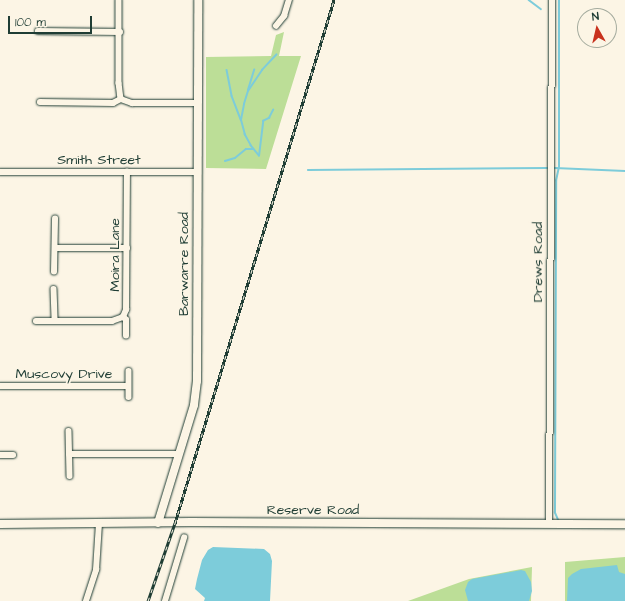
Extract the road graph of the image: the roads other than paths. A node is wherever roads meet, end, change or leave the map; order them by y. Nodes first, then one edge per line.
1 (119, 0) edge
2 (198, 0) edge
3 (289, 0) edge
4 (552, 0) edge
5 (276, 26) dead end
6 (38, 31) dead end
7 (120, 32) junction
8 (121, 99) junction
9 (40, 102) dead end
10 (198, 103) junction
11 (0, 172) edge
12 (127, 172) junction
13 (198, 172) junction
14 (56, 219) dead end
15 (55, 248) junction
16 (127, 248) junction
17 (54, 272) dead end
18 (54, 289) dead end
19 (123, 317) junction
20 (36, 321) dead end
21 (55, 321) junction
22 (126, 336) dead end
23 (129, 371) dead end
24 (0, 386) edge
25 (128, 386) junction
26 (129, 397) dead end
27 (69, 431) dead end
28 (69, 454) junction
29 (178, 454) junction
30 (0, 455) edge
31 (13, 455) dead end
32 (70, 476) dead end
33 (158, 523) junction
34 (0, 524) edge
35 (98, 524) junction
36 (549, 524) junction
37 (625, 524) edge
38 (184, 538) dead end
39 (86, 601) edge
40 (165, 601) edge

1 - 7 street
2 - 10 street, Barwarre Road
3 - 5 street
4 - 36 street, Drews Road
6 - 7 street
7 - 8 street
8 - 9 street
8 - 10 street
10 - 13 street, Barwarre Road
11 - 12 street, Smith Street
12 - 13 street, Smith Street
12 - 16 street, Moira Lane
13 - 29 street, Barwarre Road
14 - 15 street
15 - 16 street
15 - 17 street
16 - 19 street, Moira Lane
18 - 21 street
19 - 21 street
19 - 22 street, Moira Lane
20 - 21 street
23 - 25 street, Muscovy Drive
24 - 25 street, Muscovy Drive
25 - 26 street, Muscovy Drive
27 - 28 street
28 - 29 street
28 - 32 street
29 - 33 street, Barwarre Road
30 - 31 street
33 - 35 street, Reserve Road
33 - 36 street, Reserve Road
34 - 35 street, Reserve Road
35 - 39 street
36 - 37 street, Reserve Road
38 - 40 street

